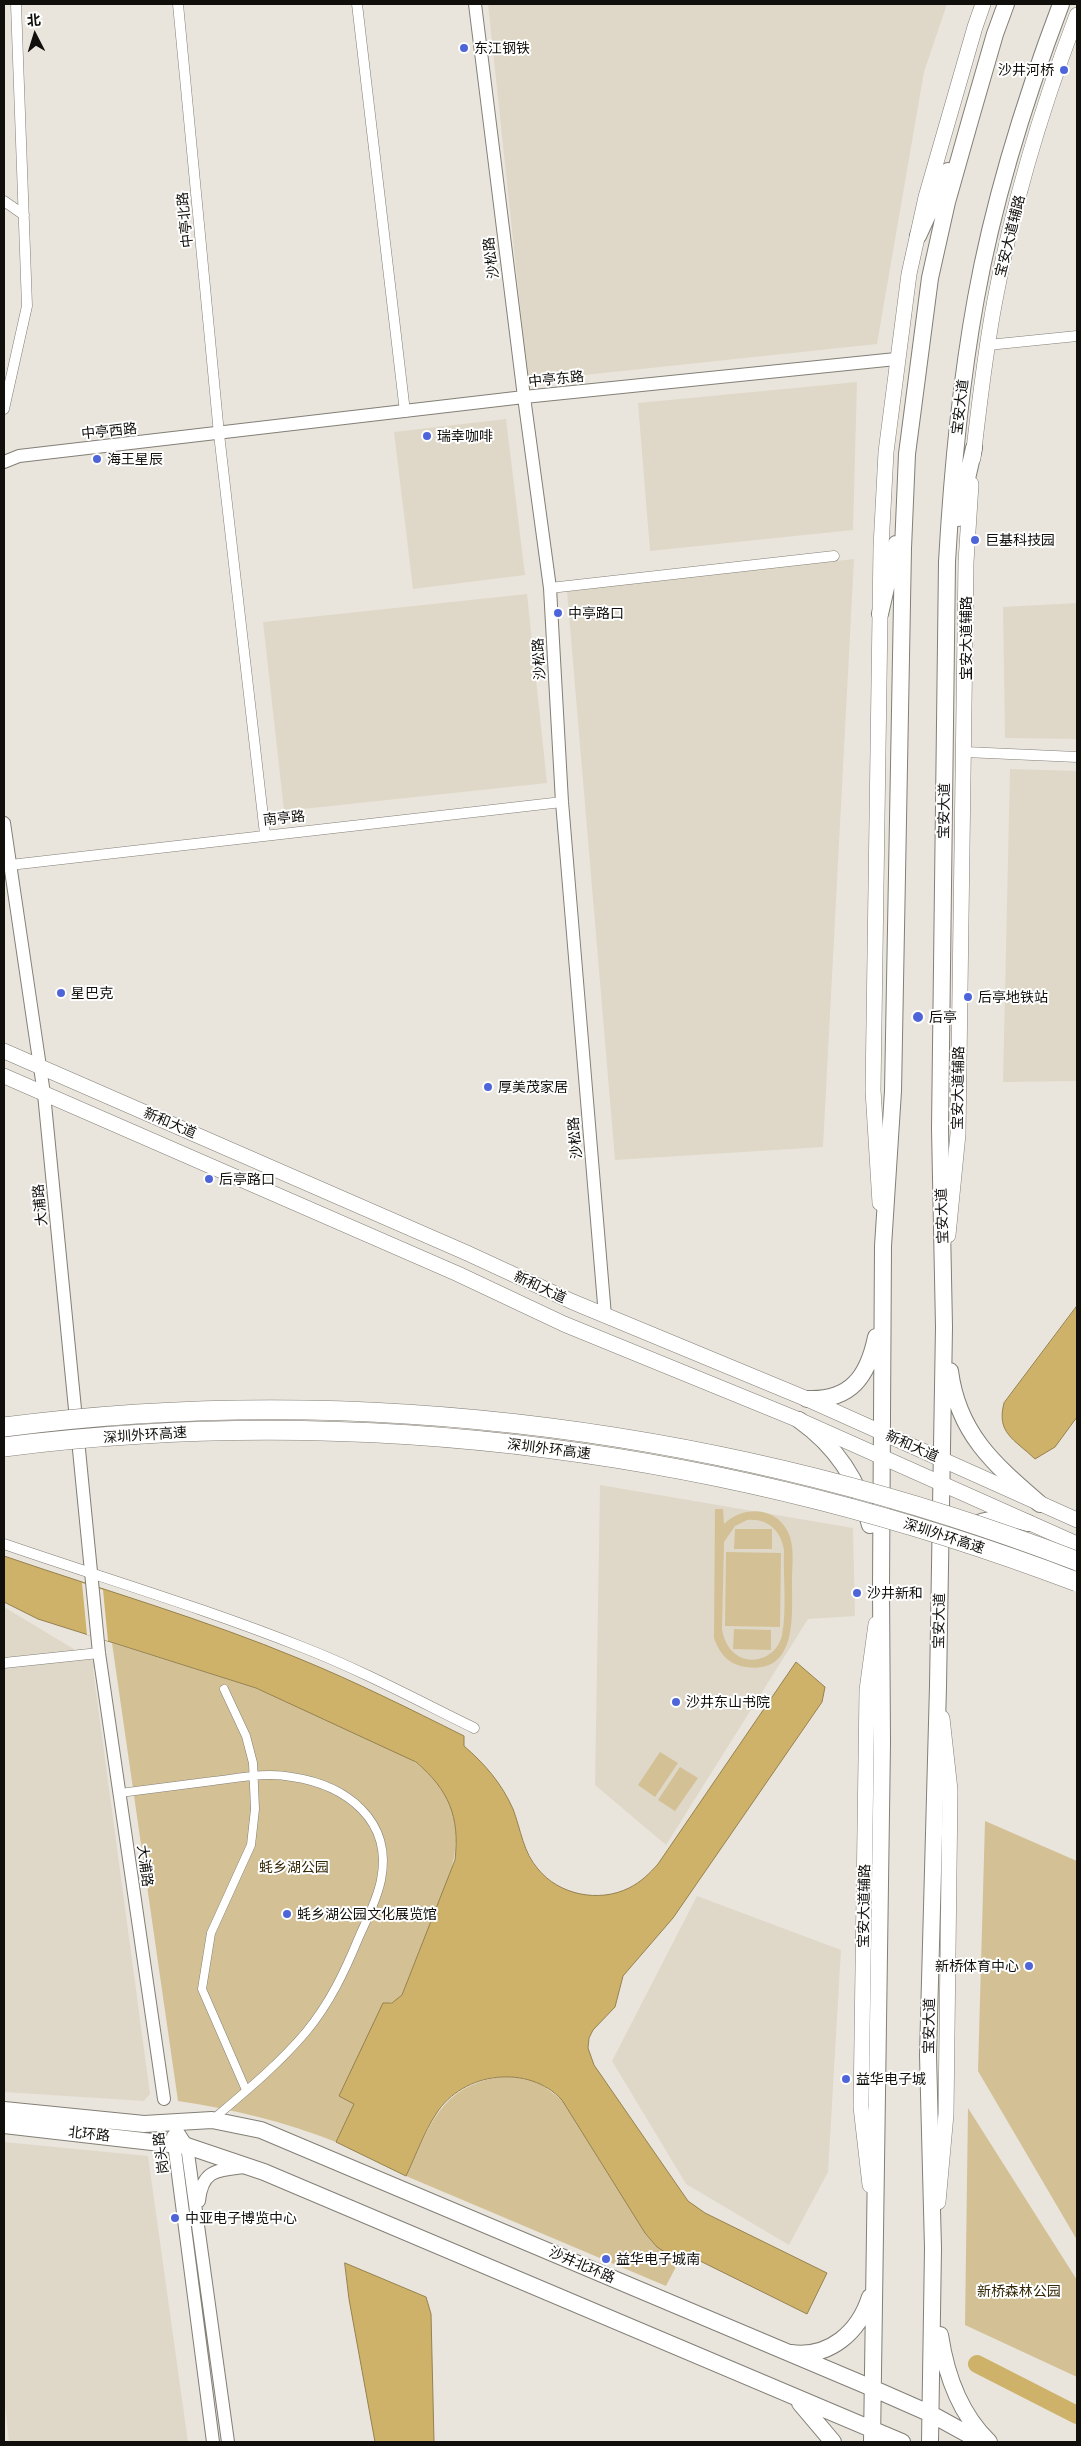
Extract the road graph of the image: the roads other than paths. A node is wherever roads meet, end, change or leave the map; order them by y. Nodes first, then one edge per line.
1 (16, 4) edge
2 (178, 4) edge
3 (357, 4) edge
4 (476, 4) edge
5 (983, 4) edge
6 (1006, 4) edge
7 (1061, 4) edge
8 (1077, 15) edge
9 (968, 128) junction
10 (4, 201) edge
11 (24, 215) junction
12 (918, 236) junction
13 (1077, 336) edge
14 (988, 345) junction
15 (896, 359) junction
16 (524, 397) junction
17 (4, 409) edge
18 (405, 412) junction
19 (219, 434) junction
20 (974, 448) junction
21 (4, 462) edge
22 (905, 503) junction
23 (834, 556) dead end
24 (947, 562) junction
25 (550, 588) junction
26 (880, 614) junction
27 (965, 752) junction
28 (1077, 757) edge
29 (562, 802) junction
30 (4, 822) edge
31 (265, 834) junction
32 (10, 865) junction
33 (4, 1051) edge
34 (40, 1067) junction
35 (4, 1076) edge
36 (44, 1094) junction
37 (883, 1246) junction
38 (944, 1274) junction
39 (883, 1300) junction
40 (605, 1316) junction
41 (944, 1327) junction
42 (807, 1399) junction
43 (799, 1420) junction
44 (4, 1427) edge
45 (883, 1433) junction
46 (4, 1448) edge
47 (883, 1458) junction
48 (941, 1459) junction
49 (941, 1484) junction
50 (1040, 1504) junction
51 (1077, 1520) edge
52 (1028, 1523) junction
53 (4, 1544) edge
54 (1077, 1544) edge
55 (1077, 1561) edge
56 (881, 1568) junction
57 (940, 1571) junction
58 (92, 1580) junction
59 (1077, 1582) edge
60 (99, 1653) junction
61 (4, 1663) edge
62 (224, 1689) dead end
63 (474, 1728) dead end
64 (255, 1776) junction
65 (120, 1793) junction
66 (246, 2090) junction
67 (164, 2099) dead end
68 (4, 2110) edge
69 (212, 2120) junction
70 (172, 2123) junction
71 (4, 2125) edge
72 (180, 2145) junction
73 (250, 2167) junction
74 (198, 2216) junction
75 (874, 2283) junction
76 (933, 2291) junction
77 (781, 2351) junction
78 (872, 2388) junction
79 (795, 2398) junction
80 (931, 2414) junction
81 (872, 2436) edge
82 (213, 2442) edge
83 (228, 2442) edge
84 (833, 2442) edge
85 (902, 2442) edge
86 (930, 2442) edge
87 (982, 2442) edge
88 (989, 2442) edge

1 - 11 street
2 - 19 street, 中亭北路
3 - 18 street
4 - 16 street, 沙松路
5 - 12 main road
6 - 9 main road
7 - 24 main road, 宝安大道
8 - 14 main road, 宝安大道辅路
9 - 12 main road
9 - 22 main road
10 - 11 street
11 - 17 street
12 - 15 main road
13 - 14 street
14 - 20 main road, 宝安大道辅路
15 - 16 street, 中亭东路
15 - 26 main road
16 - 18 street, 中亭东路
16 - 25 street, 沙松路
18 - 19 street, 中亭东路
19 - 21 street, 中亭西路
19 - 31 street, 中亭北路
20 - 24 main road
20 - 27 main road, 宝安大道辅路
22 - 26 main road
22 - 37 main road
23 - 25 street
24 - 38 main road, 宝安大道
25 - 29 street, 沙松路
26 - 37 main road
27 - 28 street
27 - 38 main road, 宝安大道辅路
29 - 31 street, 南亭路
29 - 40 street, 沙松路
30 - 32 street, 大浦路
31 - 32 street, 南亭路
32 - 34 street, 大浦路
33 - 34 main road, 新和大道
34 - 36 street, 大浦路
34 - 40 main road, 新和大道
35 - 36 main road, 新和大道
36 - 43 main road, 新和大道
36 - 58 street, 大浦路
37 - 39 main road
38 - 41 main road, 宝安大道
39 - 42 main road
39 - 45 main road
40 - 42 main road, 新和大道
41 - 48 main road, 宝安大道
41 - 50 main road
42 - 45 main road, 新和大道
43 - 47 main road, 新和大道
43 - 56 main road
44 - 55 highway, 深圳外环高速, bridge
45 - 47 main road
45 - 48 main road, 新和大道
46 - 59 highway, 深圳外环高速, bridge
47 - 49 main road, 新和大道
47 - 56 main road
48 - 49 main road, 宝安大道
48 - 50 main road, 新和大道
49 - 52 main road, 新和大道
49 - 57 main road, 宝安大道
50 - 51 main road, 新和大道
52 - 54 main road, 新和大道
52 - 57 main road
53 - 58 street
56 - 75 main road
57 - 76 main road, 宝安大道
58 - 60 street, 大浦路
58 - 63 street
60 - 61 street
60 - 65 street, 大浦路
62 - 64 street
64 - 65 street
64 - 66 street
64 - 66 street
65 - 67 street, 大浦路
66 - 69 street
68 - 70 main road, 北环路
69 - 70 main road, 沙井北环路
69 - 77 main road, 沙井北环路
70 - 72 street, 岗头路
71 - 72 main road, 北环路
72 - 73 main road
72 - 74 street, 岗头路
72 - 82 street, 岗头路
73 - 74 street
73 - 79 main road
74 - 83 street, 岗头路
75 - 77 main road
75 - 78 main road
76 - 80 main road, 宝安大道
76 - 88 main road
77 - 78 main road, 沙井北环路
78 - 80 main road, 沙井北环路
78 - 81 main road
79 - 81 main road
79 - 84 main road
80 - 86 main road, 宝安大道
80 - 87 main road, 沙井北环路
81 - 85 main road

